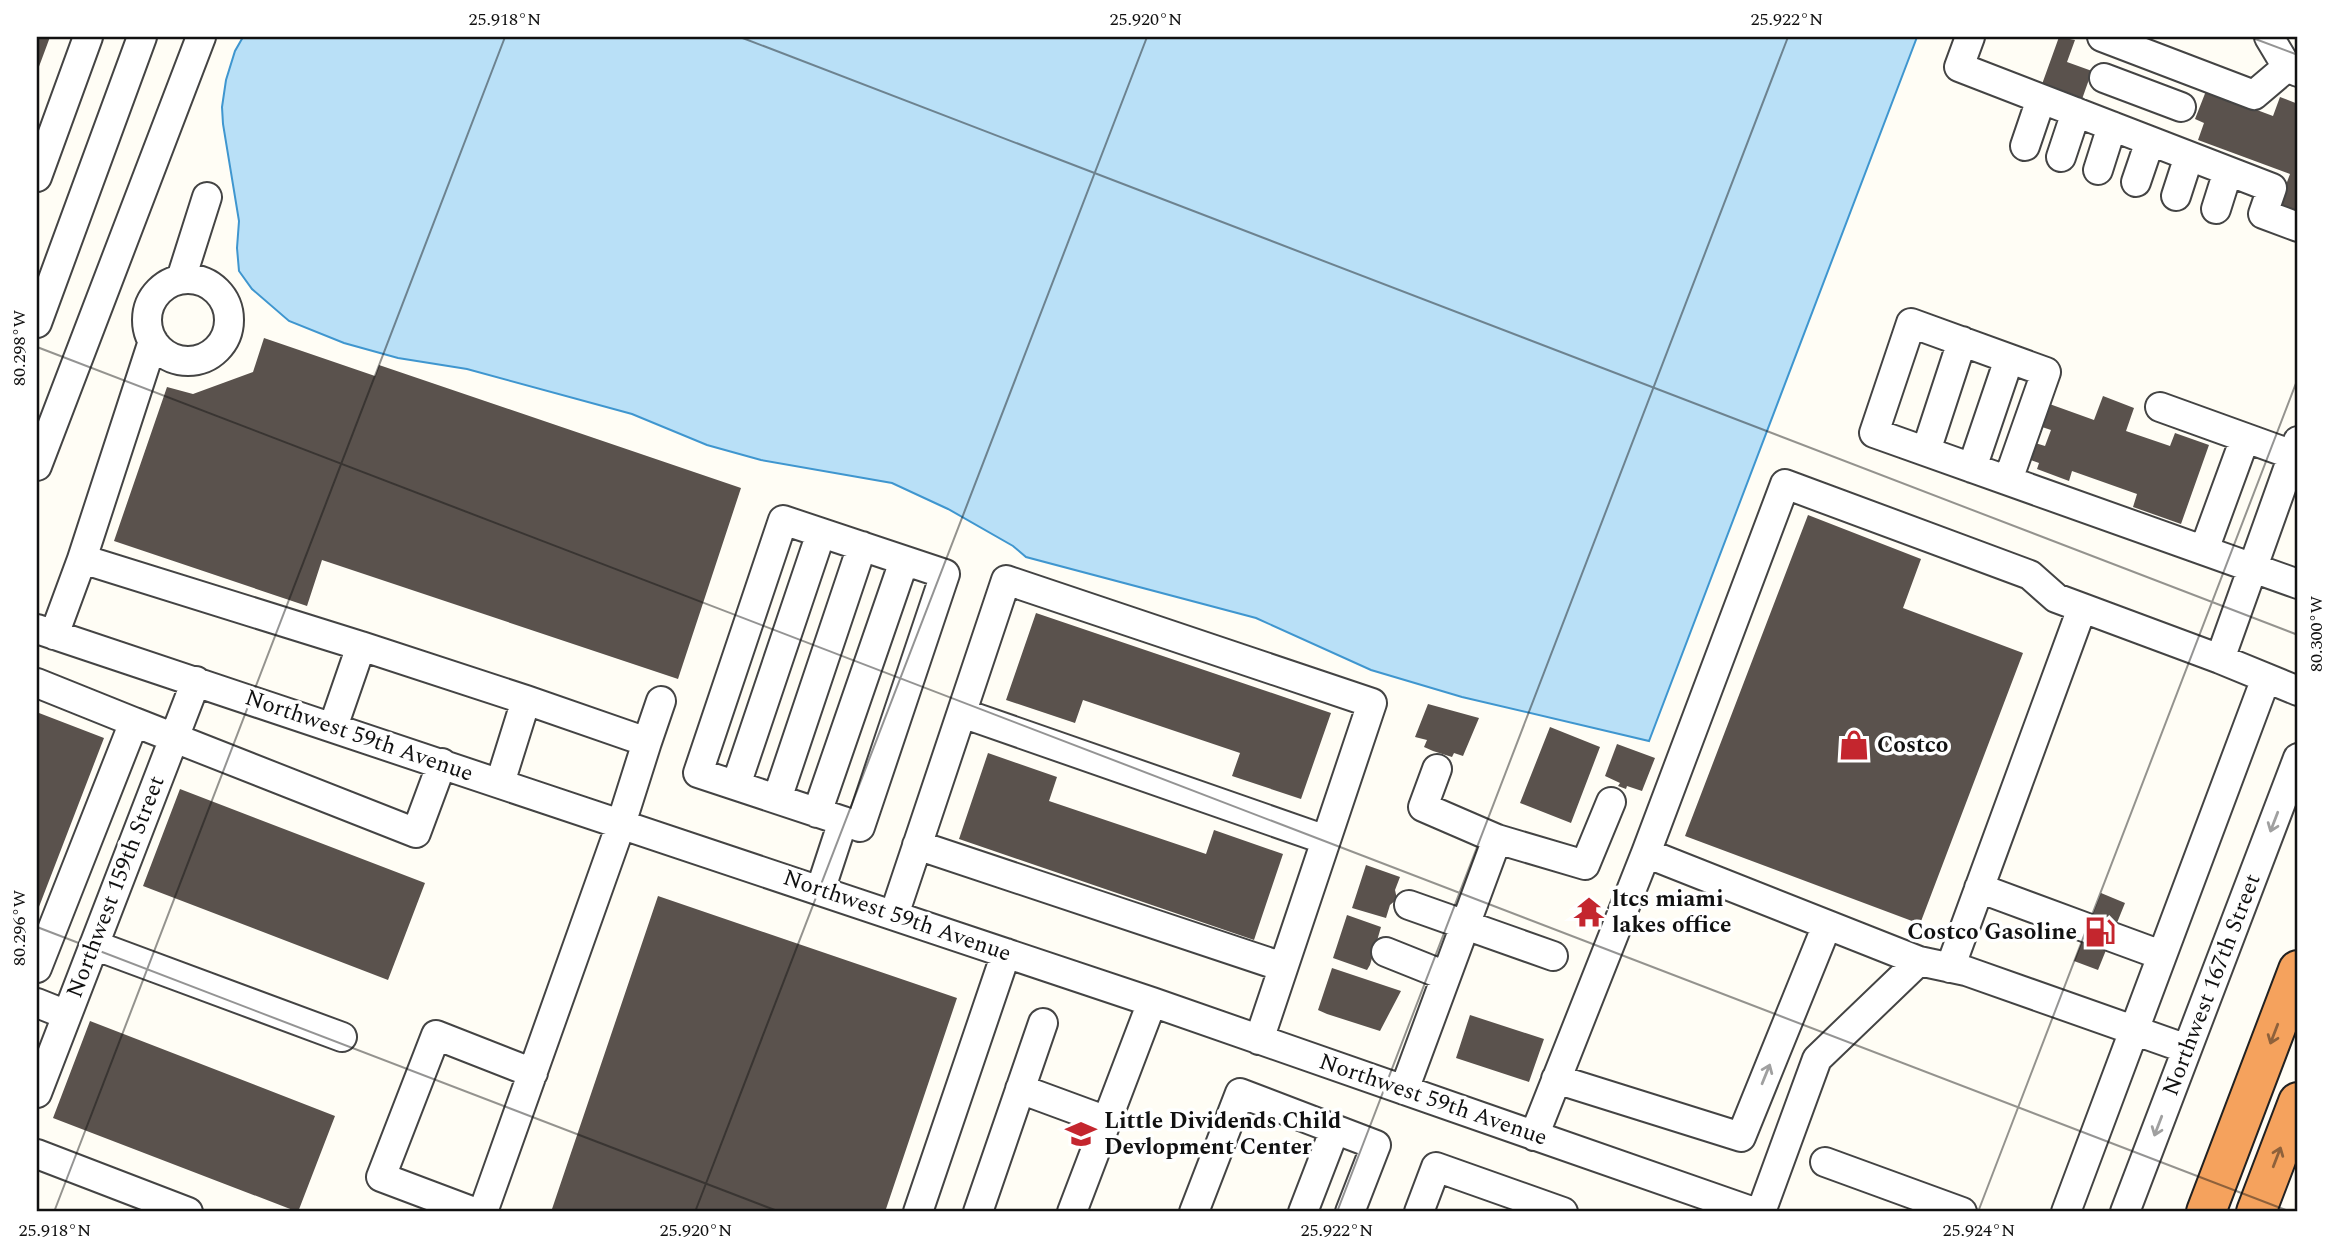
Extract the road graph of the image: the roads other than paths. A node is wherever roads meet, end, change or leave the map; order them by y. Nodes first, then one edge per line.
1 (88, 37) edge
2 (142, 37) edge
3 (201, 37) edge
4 (1970, 37) edge
5 (2269, 37) edge
6 (2110, 40) edge
7 (2293, 69) edge
8 (2104, 78) junction
9 (2041, 99) junction
10 (2181, 107) dead end
11 (2093, 119) junction
12 (2150, 141) junction
13 (2025, 146) dead end
14 (2189, 156) junction
15 (2061, 158) dead end
16 (2098, 170) dead end
17 (2228, 171) junction
18 (37, 177) edge
19 (2136, 183) dead end
20 (2176, 196) dead end
21 (207, 197) dead end
22 (2216, 209) dead end
23 (2298, 227) edge
24 (181, 279) junction
25 (37, 323) edge
26 (153, 341) junction
27 (1962, 341) junction
28 (2009, 359) junction
29 (2160, 407) dead end
30 (2245, 438) junction
31 (2295, 448) edge
32 (1926, 451) junction
33 (37, 467) edge
34 (1972, 468) junction
35 (2008, 481) junction
36 (821, 533) junction
37 (862, 547) junction
38 (2204, 550) junction
39 (82, 559) junction
40 (904, 561) junction
41 (2251, 567) junction
42 (2298, 584) edge
43 (2082, 608) junction
44 (46, 632) edge
45 (361, 646) junction
46 (2220, 659) junction
47 (2266, 678) junction
48 (196, 681) junction
49 (37, 682) edge
50 (2298, 691) edge
51 (526, 699) junction
52 (661, 701) dead end
53 (962, 713) junction
54 (134, 722) junction
55 (333, 727) junction
56 (174, 738) junction
57 (647, 742) junction
58 (2298, 758) edge
59 (442, 764) junction
60 (1437, 769) dead end
61 (500, 783) junction
62 (736, 785) junction
63 (777, 799) junction
64 (1611, 802) dead end
65 (817, 813) junction
66 (844, 821) junction
67 (621, 824) junction
68 (1326, 839) junction
69 (1497, 839) junction
70 (917, 845) junction
71 (1646, 853) junction
72 (1979, 888) junction
73 (820, 891) junction
74 (1409, 905) dead end
75 (894, 915) junction
76 (1465, 925) junction
77 (1827, 925) junction
78 (94, 945) junction
79 (1385, 952) dead end
80 (1006, 953) junction
81 (2161, 955) junction
82 (1553, 956) dead end
83 (1919, 961) junction
84 (1283, 967) junction
85 (37, 968) edge
86 (1950, 968) junction
87 (2298, 970) edge
88 (1447, 976) junction
89 (1152, 1002) junction
90 (37, 1003) edge
91 (67, 1015) junction
92 (1043, 1023) dead end
93 (2133, 1030) junction
94 (342, 1037) dead end
95 (1259, 1040) junction
96 (2188, 1049) junction
97 (533, 1073) junction
98 (1556, 1079) junction
99 (1020, 1089) junction
100 (1404, 1090) junction
101 (37, 1093) edge
102 (2298, 1102) edge
103 (1107, 1121) junction
104 (1335, 1129) junction
105 (1534, 1136) junction
106 (37, 1154) edge
107 (1825, 1162) dead end
108 (2298, 1172) edge
109 (188, 1212) edge
110 (474, 1212) edge
111 (483, 1212) edge
112 (918, 1212) edge
113 (978, 1212) edge
114 (1072, 1212) edge
115 (1194, 1212) edge
116 (1303, 1212) edge
117 (1350, 1212) edge
118 (1419, 1212) edge
119 (1563, 1212) edge
120 (1754, 1212) edge
121 (1761, 1212) edge
122 (1962, 1212) edge
123 (2066, 1212) edge
124 (2125, 1212) edge
125 (2206, 1212) edge
126 (2256, 1212) edge
127 (2284, 1212) edge

1 - 18 street
2 - 25 street
3 - 33 street
4 - 9 street
5 - 7 street
6 - 7 street
6 - 8 street
8 - 10 street
8 - 11 street
9 - 11 street
9 - 13 street
11 - 12 street
11 - 15 street
11 - 16 street
12 - 14 street
12 - 19 street
14 - 17 street
14 - 20 street
17 - 22 street
17 - 23 street
21 - 24 street
24 - 26 street
24 - 26 street
26 - 39 street
27 - 28 street
27 - 32 street
27 - 32 street
28 - 34 street
28 - 35 street
29 - 30 street
30 - 31 street
30 - 38 street
31 - 41 street
32 - 34 street
34 - 35 street
35 - 38 street
36 - 37 street
36 - 62 street
36 - 62 street
37 - 40 street
37 - 63 street
38 - 41 street
39 - 44 street
39 - 45 street
40 - 65 street
40 - 66 street
41 - 42 street
41 - 46 street
43 - 46 street
43 - 71 street
43 - 72 street
44 - 48 street, Northwest 59th Avenue
45 - 51 street
45 - 55 street
46 - 47 street
47 - 50 street
47 - 81 street
48 - 55 street, Northwest 59th Avenue
48 - 56 street, Northwest 159th Street
49 - 54 street
51 - 57 street
51 - 61 street
52 - 57 street
53 - 68 street
53 - 68 street
53 - 70 street
54 - 56 street
54 - 85 street
55 - 59 street, Northwest 59th Avenue
56 - 59 street
56 - 78 street, Northwest 159th Street
57 - 67 street
58 -> 96 street, Northwest 167th Street
59 - 61 street, Northwest 59th Avenue
60 - 69 street
61 - 67 street, Northwest 59th Avenue
62 - 63 street
63 - 65 street
64 - 69 street
65 - 66 street
66 - 73 street
67 - 73 street, Northwest 59th Avenue
67 - 97 street
68 - 84 street
69 - 76 street
70 - 75 street
70 - 84 street
71 - 77 street
71 - 98 street
72 - 81 street
72 - 86 street
73 - 75 street, Northwest 59th Avenue
74 - 76 street
75 - 80 street, Northwest 59th Avenue
76 - 82 street
76 - 88 street
77 - 83 street
98 -> 77 street
78 - 91 street, Northwest 159th Street
78 - 94 street
79 - 88 street
80 - 89 street, Northwest 59th Avenue
80 - 112 street
81 - 93 street
83 - 86 street
83 - 121 street
84 - 95 street
86 - 93 street
87 -> 125 highway
88 - 100 street
89 - 95 street, Northwest 59th Avenue
89 - 103 street
90 - 91 street
91 - 101 street, Northwest 159th Street
92 - 99 street
93 - 96 street
93 - 123 street
95 - 100 street, Northwest 59th Avenue
96 -> 124 street, Northwest 167th Street
97 - 110 street
97 - 111 street
98 - 105 street
99 - 103 street
99 - 113 street
100 - 105 street, Northwest 59th Avenue
126 -> 102 highway
103 - 114 street
104 - 115 street
104 - 116 street
104 - 117 street
105 - 120 street, Northwest 59th Avenue
106 - 109 street
107 - 122 street
108 - 127 highway
118 - 119 street

